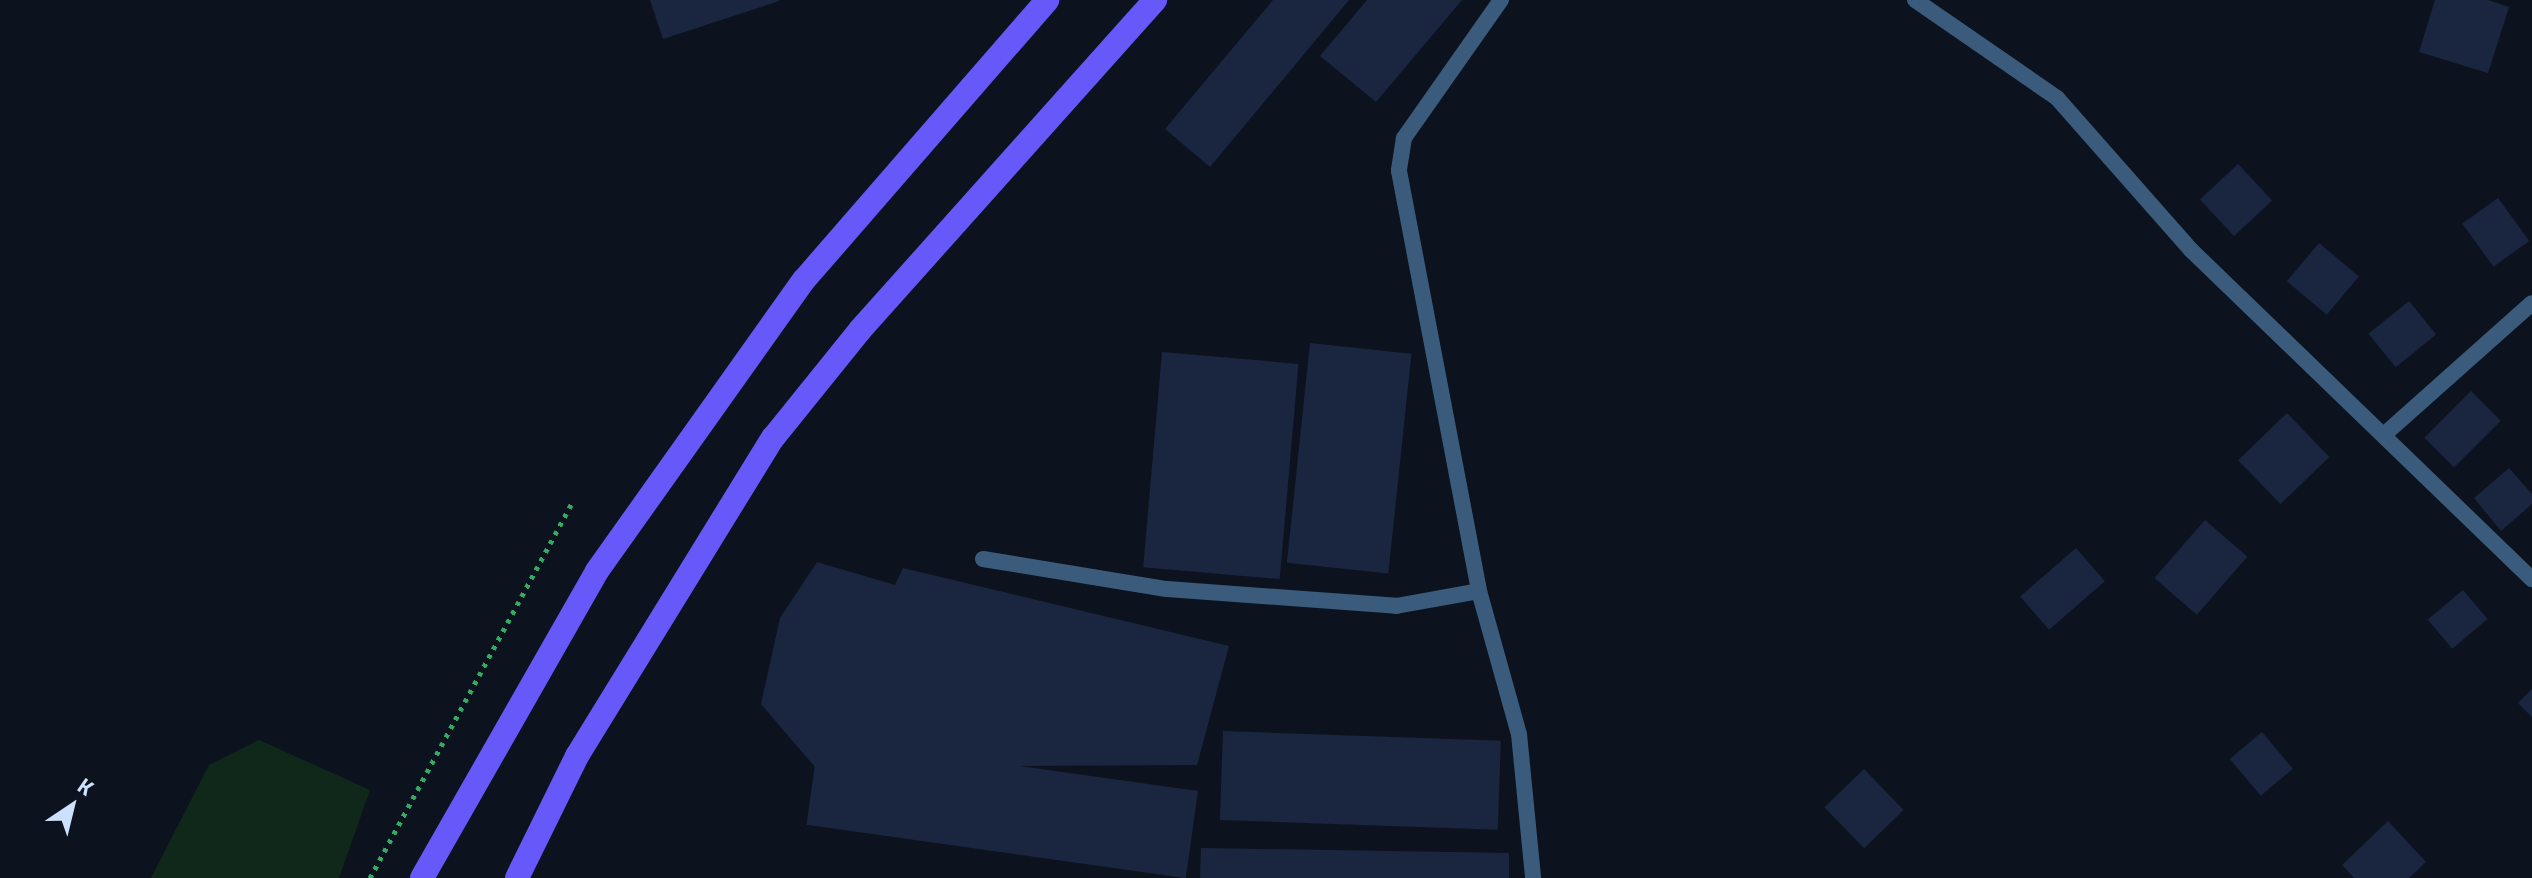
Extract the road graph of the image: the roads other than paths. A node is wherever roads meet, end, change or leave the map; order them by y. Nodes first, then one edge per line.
1 (1047, 0) edge
2 (1155, 0) edge
3 (1501, 0) edge
4 (1915, 0) edge
5 (2532, 303) edge
6 (2386, 433) junction
7 (983, 559) dead end
8 (2532, 579) edge
9 (1479, 591) junction
10 (422, 878) edge
11 (517, 878) edge
12 (1533, 878) edge

1 - 10 main road
2 - 11 main road
3 - 9 street
4 - 6 street
5 - 6 street
6 - 8 street
7 - 9 street
9 - 12 street

